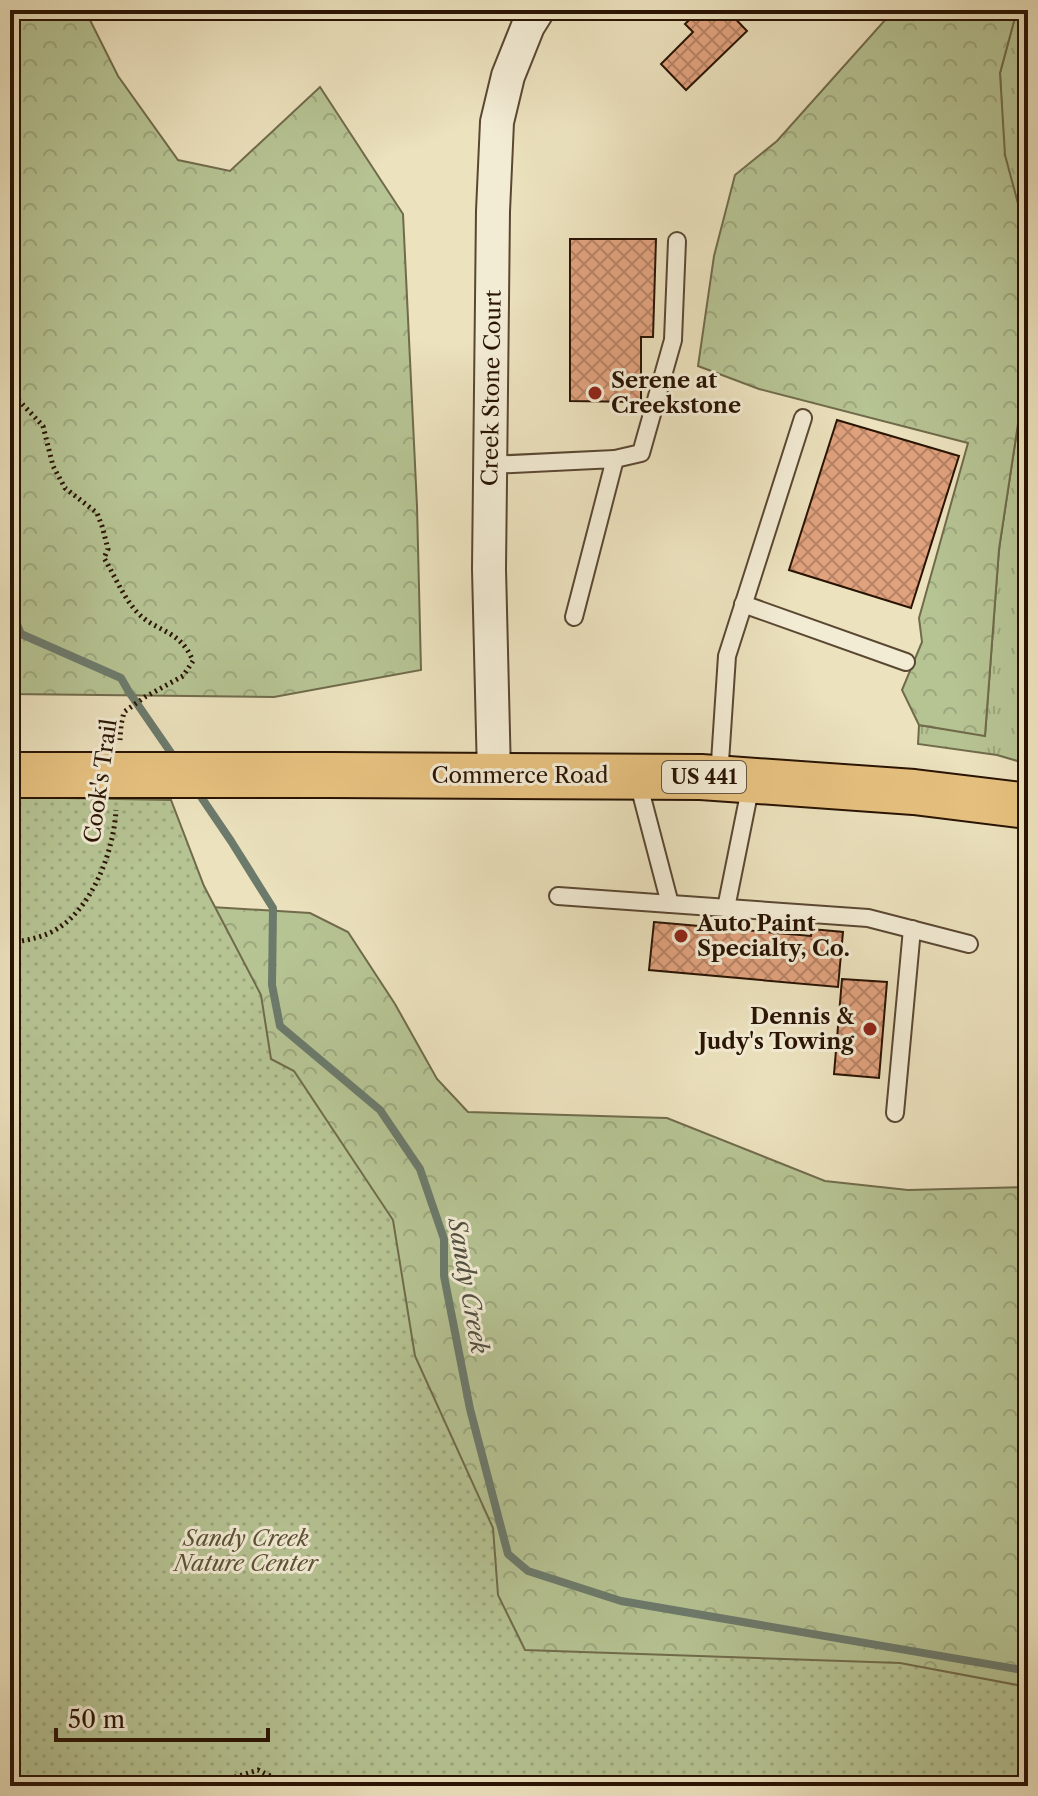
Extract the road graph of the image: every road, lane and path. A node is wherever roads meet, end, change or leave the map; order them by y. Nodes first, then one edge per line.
1 (538, 10) edge
2 (677, 241) dead end
3 (10, 391) edge
4 (803, 418) dead end
5 (615, 459) junction
6 (490, 465) junction
7 (743, 604) junction
8 (574, 617) dead end
9 (906, 662) dead end
10 (119, 753) dead end
11 (494, 774) junction
12 (10, 775) edge
13 (637, 776) junction
14 (736, 780) junction
15 (1028, 806) edge
16 (116, 809) dead end
17 (558, 896) dead end
18 (670, 904) junction
19 (726, 908) junction
20 (912, 929) junction
21 (10, 943) edge
22 (969, 944) dead end
23 (895, 1113) dead end
24 (206, 1786) edge
25 (291, 1786) edge

1 - 6 street, Creek Stone Court
2 - 5 lane
3 - 10 path, Cook's Trail
4 - 7 lane
5 - 6 lane
5 - 8 lane
6 - 11 street, Creek Stone Court
7 - 9 lane
7 - 14 lane
11 - 12 highway, Commerce Road / US 441, bridge
11 - 13 highway, Commerce Road / US 441
13 - 14 highway, Commerce Road / US 441
13 - 18 lane
14 - 15 highway, Commerce Road / US 441
14 - 19 lane
16 - 21 path, Cook's Trail
17 - 18 lane
18 - 19 lane
19 - 20 lane
20 - 22 lane
20 - 23 lane
24 - 25 path

